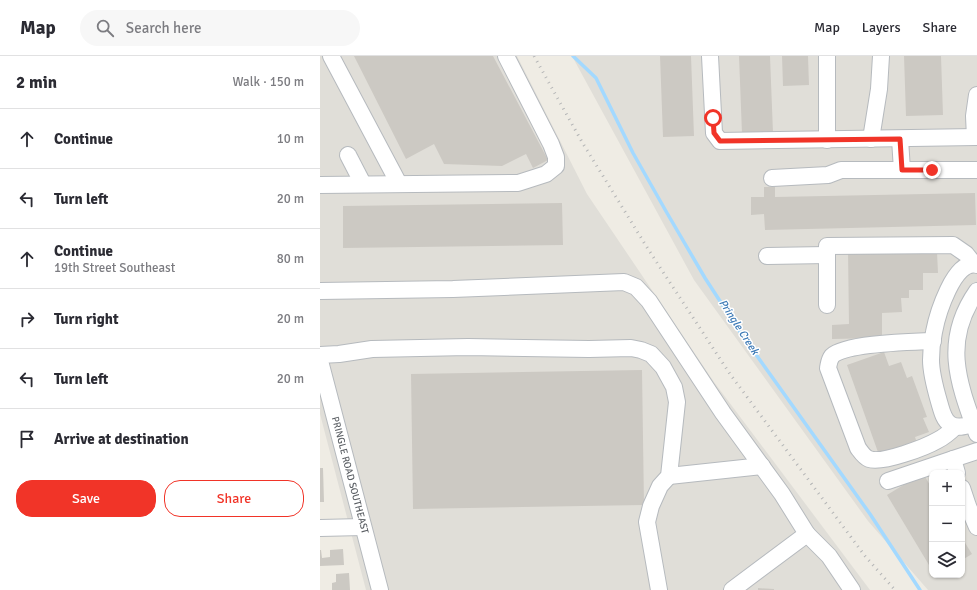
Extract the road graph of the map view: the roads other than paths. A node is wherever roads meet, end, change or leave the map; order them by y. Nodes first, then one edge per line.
1 (331, 56) edge
2 (506, 56) edge
3 (710, 56) edge
4 (827, 56) edge
5 (881, 56) edge
6 (977, 96) edge
7 (976, 137) edge
8 (871, 139) junction
9 (900, 139) junction
10 (827, 140) junction
11 (348, 155) dead end
12 (902, 170) junction
13 (977, 170) edge
14 (772, 178) dead end
15 (363, 184) junction
16 (399, 184) junction
17 (320, 185) edge
18 (767, 256) dead end
19 (827, 256) junction
20 (975, 265) edge
21 (320, 291) edge
22 (977, 291) edge
23 (827, 305) dead end
24 (958, 336) junction
25 (934, 337) junction
26 (320, 355) edge
27 (320, 361) edge
28 (955, 427) junction
29 (975, 429) edge
30 (977, 451) edge
31 (762, 466) junction
32 (955, 466) edge
33 (669, 476) junction
34 (888, 481) dead end
35 (965, 497) edge
36 (977, 526) edge
37 (363, 527) junction
38 (320, 528) edge
39 (806, 534) junction
40 (380, 590) edge
41 (659, 590) edge
42 (732, 590) edge
43 (852, 590) edge

1 - 16 street
2 - 16 street
3 - 10 street
4 - 10 street
5 - 8 street
6 - 7 street
7 - 9 street
8 - 9 street
8 - 10 street
9 - 12 street
11 - 15 street
12 - 13 street
12 - 14 street
15 - 16 street
15 - 17 street
18 - 19 street
19 - 20 street
19 - 23 street
20 - 25 street
21 - 31 street
22 - 24 street
24 - 25 street
24 - 29 street
25 - 28 street
25 - 28 street
26 - 33 street
27 - 37 street, PRINGLE ROAD SOUTHEAST
28 - 29 street
30 - 32 street
31 - 33 street
31 - 39 street
32 - 34 street
33 - 41 street
35 - 36 street
37 - 38 street
37 - 40 street, PRINGLE ROAD SOUTHEAST
39 - 42 street
39 - 43 street

